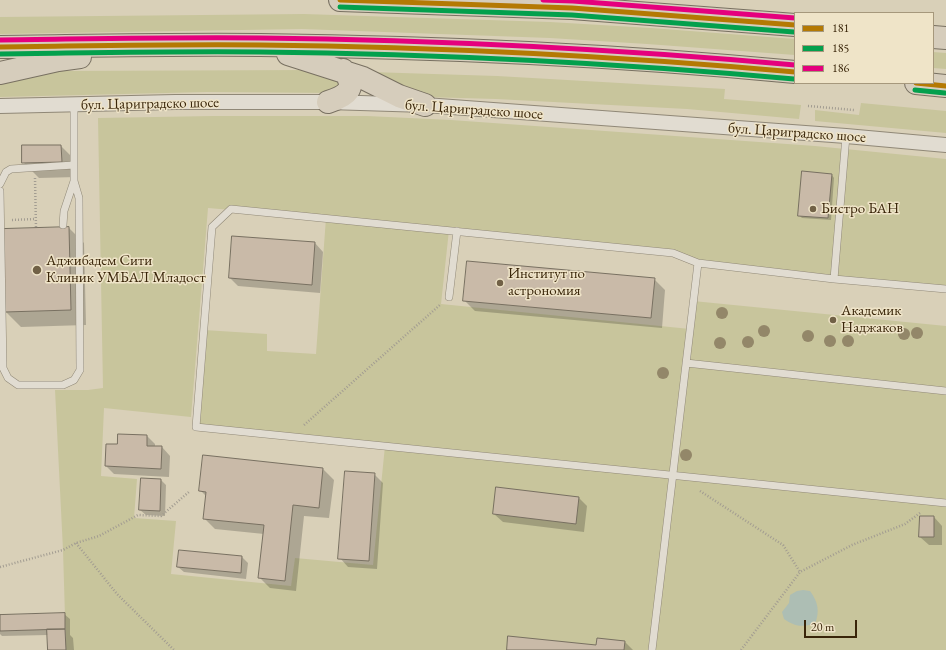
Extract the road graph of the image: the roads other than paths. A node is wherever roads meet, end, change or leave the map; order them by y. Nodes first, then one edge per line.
1 (340, 0) edge
2 (794, 25) edge
3 (934, 37) edge
4 (946, 38) edge
5 (162, 45) junction
6 (260, 45) junction
7 (0, 47) edge
8 (342, 70) junction
9 (794, 72) edge
10 (0, 74) edge
11 (926, 84) edge
12 (946, 86) edge
13 (328, 102) junction
14 (74, 105) junction
15 (425, 105) junction
16 (0, 106) edge
17 (846, 136) junction
18 (946, 145) edge
19 (74, 165) junction
20 (74, 181) junction
21 (0, 184) edge
22 (0, 191) edge
23 (63, 225) dead end
24 (457, 231) junction
25 (698, 263) junction
26 (834, 279) junction
27 (946, 289) edge
28 (449, 298) road end
29 (686, 363) junction
30 (946, 391) edge
31 (672, 475) junction
32 (946, 503) edge
33 (652, 650) edge

1 - 2 highway
3 - 4 highway
5 - 6 highway
5 - 7 highway
5 - 10 highway
6 - 8 highway
6 - 9 highway
8 - 13 highway
8 - 15 highway
11 - 12 highway
13 - 14 street, бул. Цариградско шосе
13 - 15 street, бул. Цариградско шосе
14 - 16 street, бул. Цариградско шосе
14 - 19 lane
15 - 17 street, бул. Цариградско шосе
17 - 18 street, бул. Цариградско шосе
17 - 26 lane
19 - 20 lane
19 - 21 lane
20 - 22 lane
20 - 23 lane
24 - 25 lane
24 - 28 lane
24 - 31 lane
25 - 26 lane
25 - 29 lane
26 - 27 lane
29 - 30 lane
29 - 31 lane
31 - 32 lane
31 - 33 lane

